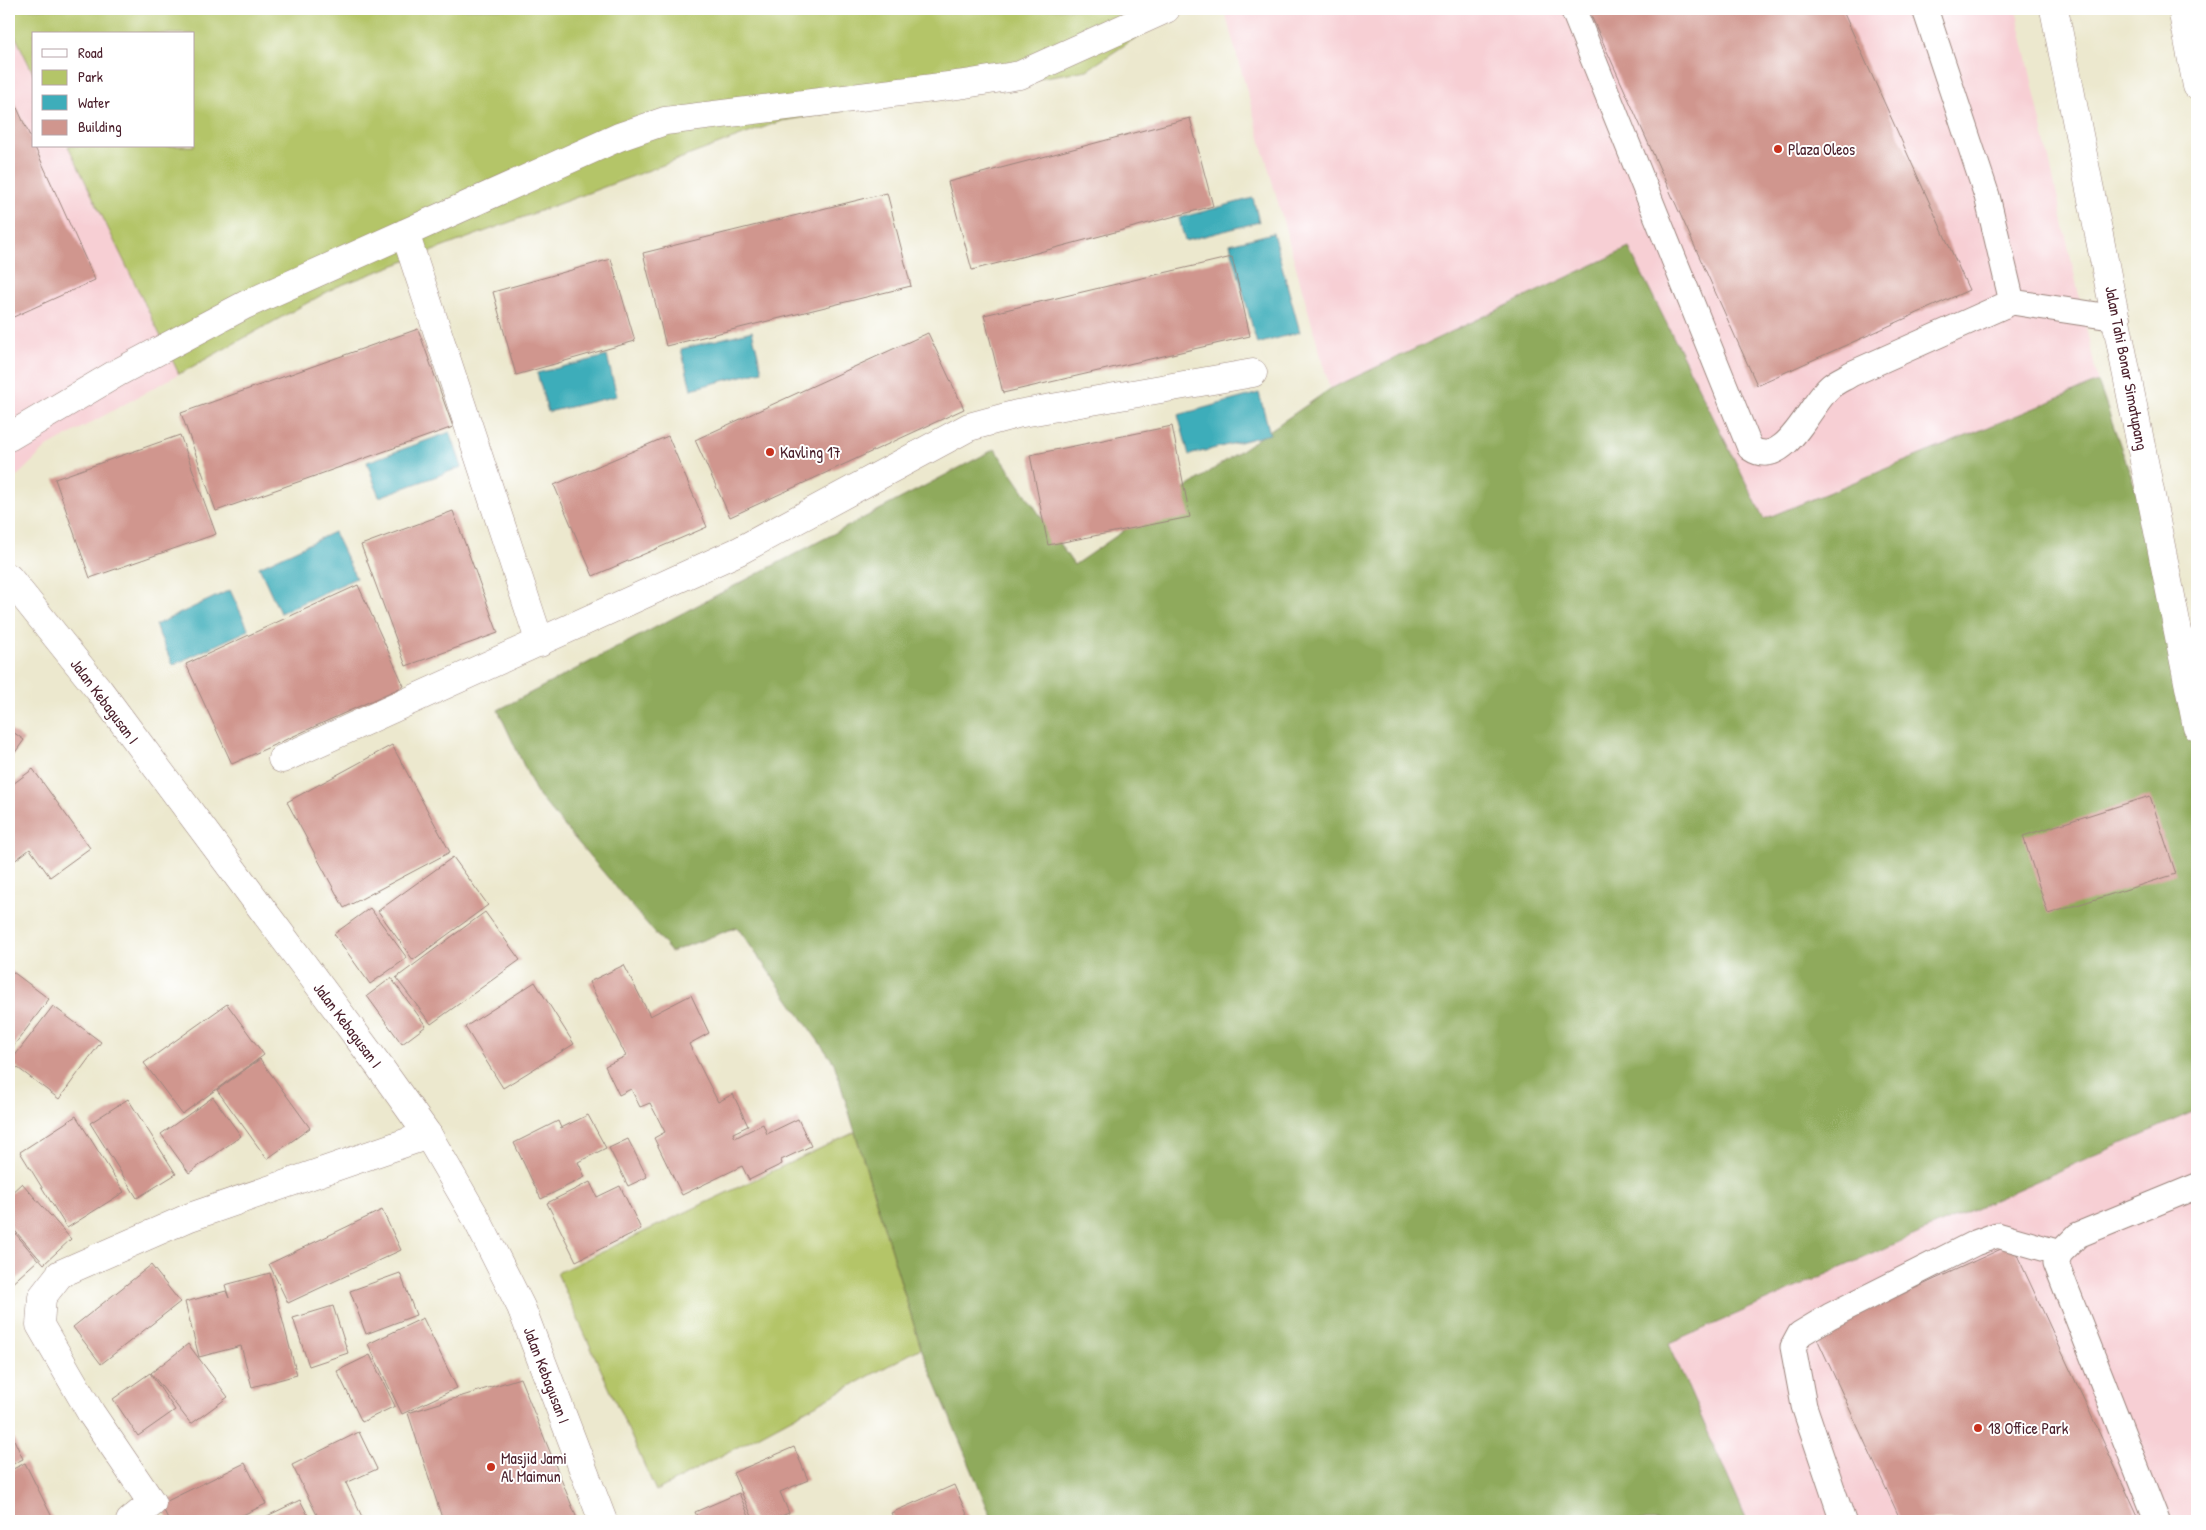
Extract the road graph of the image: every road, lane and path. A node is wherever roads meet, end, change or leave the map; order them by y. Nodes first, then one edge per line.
1 (1166, 9) edge
2 (1573, 9) edge
3 (1925, 9) edge
4 (2054, 9) edge
5 (2182, 9) edge
6 (2197, 86) edge
7 (405, 233) junction
8 (2012, 302) junction
9 (2117, 318) junction
10 (1253, 373) dead end
11 (9, 437) edge
12 (9, 578) edge
13 (540, 643) junction
14 (2197, 728) edge
15 (282, 760) dead end
16 (428, 1135) junction
17 (2197, 1186) edge
18 (2060, 1253) junction
19 (130, 1521) edge
20 (603, 1521) edge
21 (1843, 1521) edge
22 (2157, 1521) edge

1 - 7 main road
2 - 8 lane
3 - 8 lane
4 - 9 main road, Jalan Tahi Bonar Simatupang
5 - 6 main road
7 - 11 main road
7 - 13 main road
8 - 9 lane
9 - 14 main road, Jalan Tahi Bonar Simatupang
10 - 13 main road
12 - 16 main road, Jalan Kebagusan I
13 - 15 main road
16 - 19 main road
16 - 20 main road, Jalan Kebagusan I
17 - 18 lane
18 - 21 lane
18 - 22 lane

